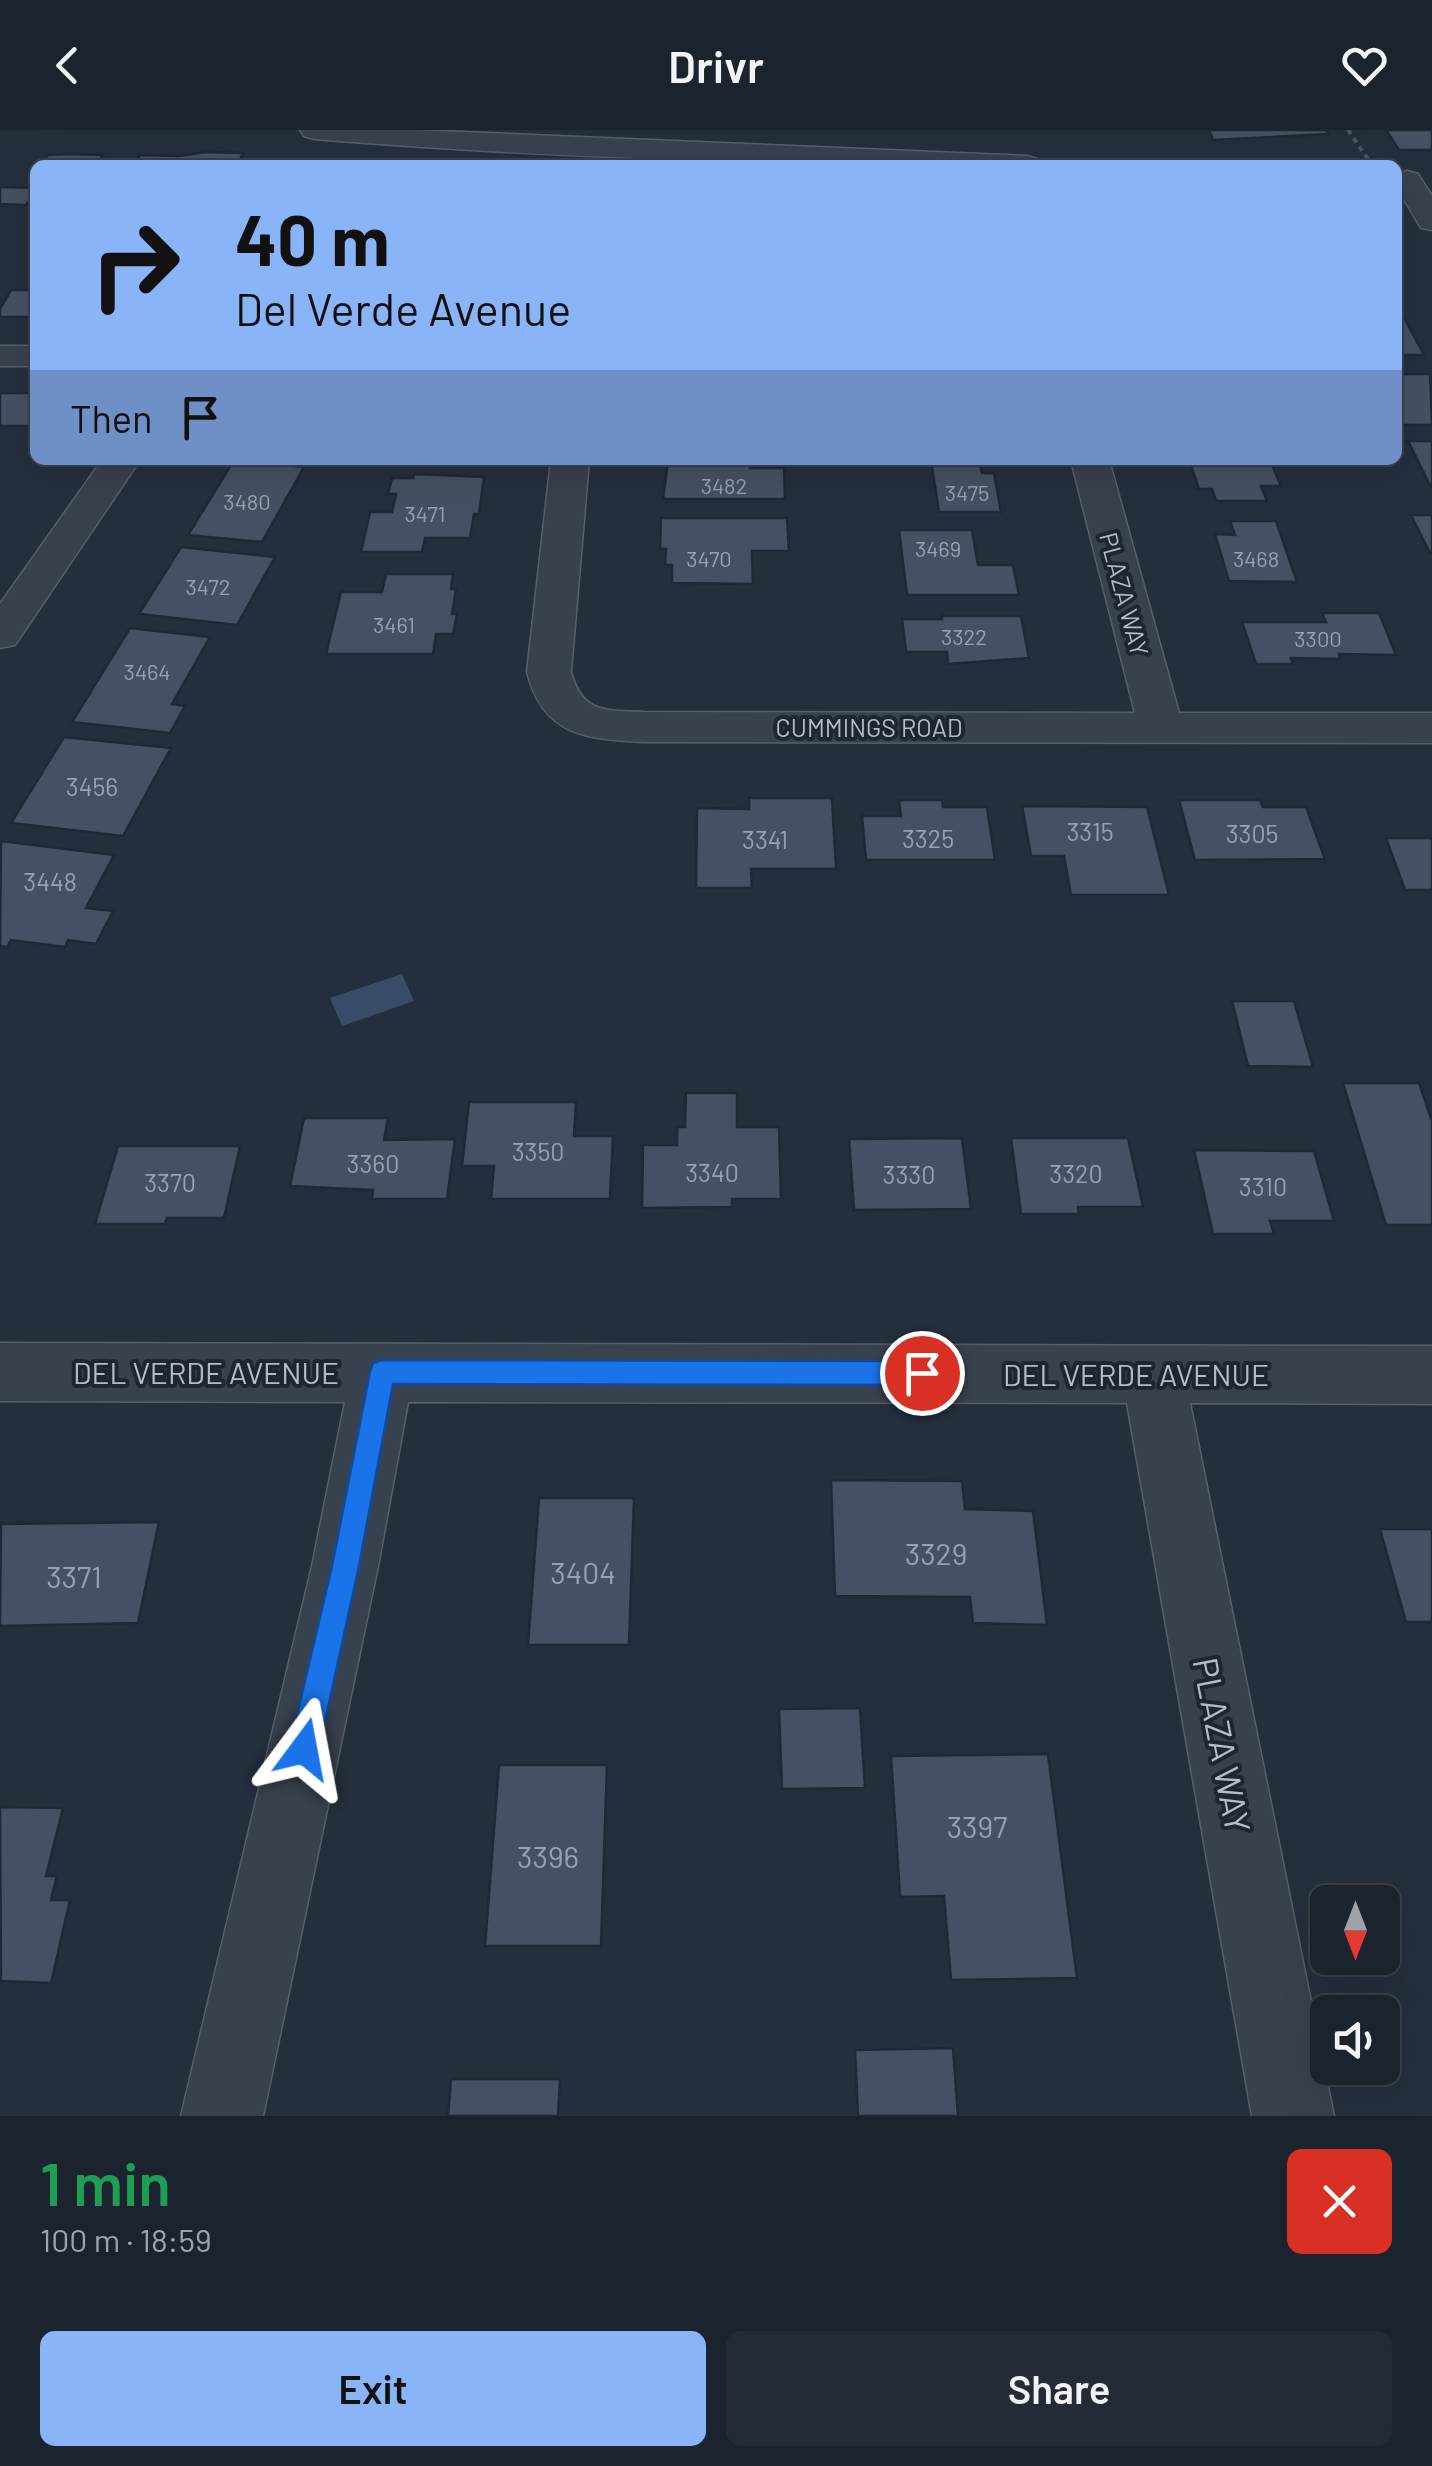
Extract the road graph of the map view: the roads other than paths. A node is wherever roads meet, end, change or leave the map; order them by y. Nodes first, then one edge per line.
1 (314, 130) edge
2 (347, 133) junction
3 (328, 160) edge
4 (908, 160) edge
5 (1412, 181) edge
6 (1432, 220) edge
7 (0, 356) edge
8 (30, 356) edge
9 (119, 465) edge
10 (570, 465) edge
11 (1091, 465) edge
12 (0, 635) edge
13 (1161, 728) junction
14 (1432, 728) edge
15 (0, 1372) edge
16 (382, 1372) junction
17 (1154, 1374) junction
18 (1432, 1375) edge
19 (222, 2116) edge
20 (1292, 2116) edge

1 - 2 street
2 - 3 street
2 - 4 street
5 - 6 street
7 - 8 street
9 - 12 street
10 - 13 street, CUMMINGS ROAD
11 - 13 street, PLAZA WAY
13 - 14 street, CUMMINGS ROAD
15 - 16 street, DEL VERDE AVENUE
16 - 17 street, DEL VERDE AVENUE
16 - 19 street
17 - 18 street, DEL VERDE AVENUE
17 - 20 street, PLAZA WAY

